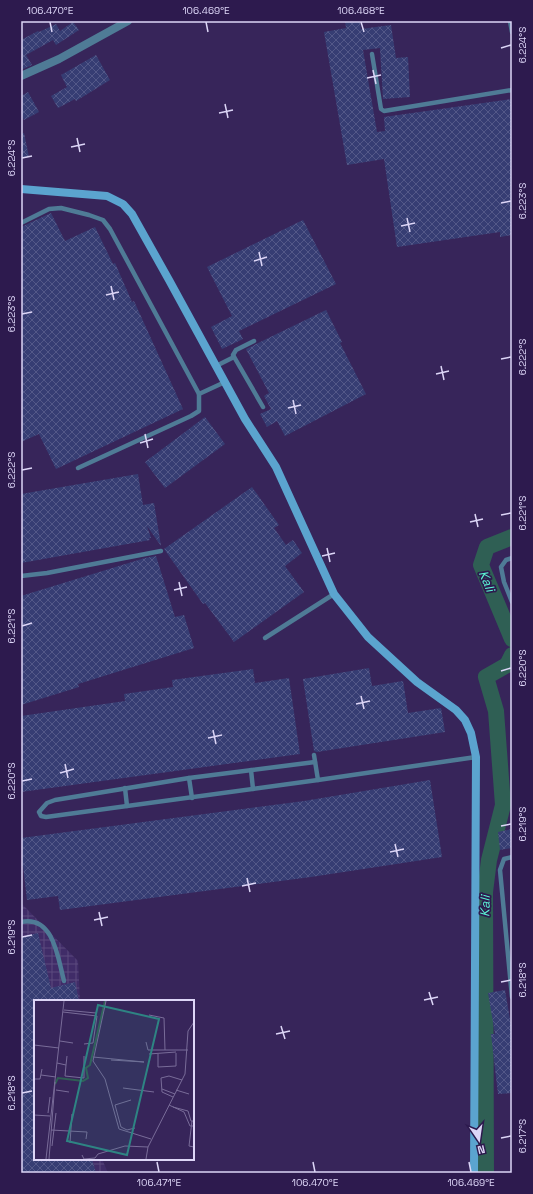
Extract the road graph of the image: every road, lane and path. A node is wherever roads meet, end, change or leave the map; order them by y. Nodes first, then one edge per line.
1 (128, 21) edge
2 (510, 21) edge
3 (512, 32) edge
4 (372, 54) dead end
5 (21, 76) edge
6 (512, 90) edge
7 (21, 190) edge
8 (21, 222) edge
9 (254, 341) dead end
10 (234, 357) junction
11 (216, 366) junction
12 (225, 382) junction
13 (199, 394) junction
14 (264, 407) dead end
15 (78, 468) dead end
16 (161, 550) dead end
17 (512, 558) edge
18 (21, 576) edge
19 (334, 594) junction
20 (512, 602) edge
21 (265, 638) dead end
22 (314, 755) dead end
23 (476, 756) junction
24 (315, 762) junction
25 (251, 770) junction
26 (189, 778) junction
27 (318, 780) junction
28 (125, 788) junction
29 (253, 789) junction
30 (192, 798) junction
31 (127, 806) junction
32 (512, 857) edge
33 (21, 922) edge
34 (64, 981) dead end
35 (512, 997) edge
36 (474, 1173) edge

1 - 5 street
2 - 3 lane
4 - 6 lane
7 - 11 street
8 - 13 lane
9 - 10 lane
10 - 11 lane
10 - 14 lane
11 - 12 street
12 - 13 lane
12 - 19 street
13 - 15 lane
16 - 18 lane
17 - 20 lane
19 - 21 lane
19 - 23 street
22 - 24 lane
23 - 27 lane
23 - 36 street
24 - 25 lane
24 - 27 lane
25 - 26 lane
25 - 29 lane
26 - 28 lane
26 - 30 lane
27 - 29 lane
28 - 31 lane
28 - 31 lane
29 - 30 lane
30 - 31 lane
32 - 35 lane
33 - 34 lane

